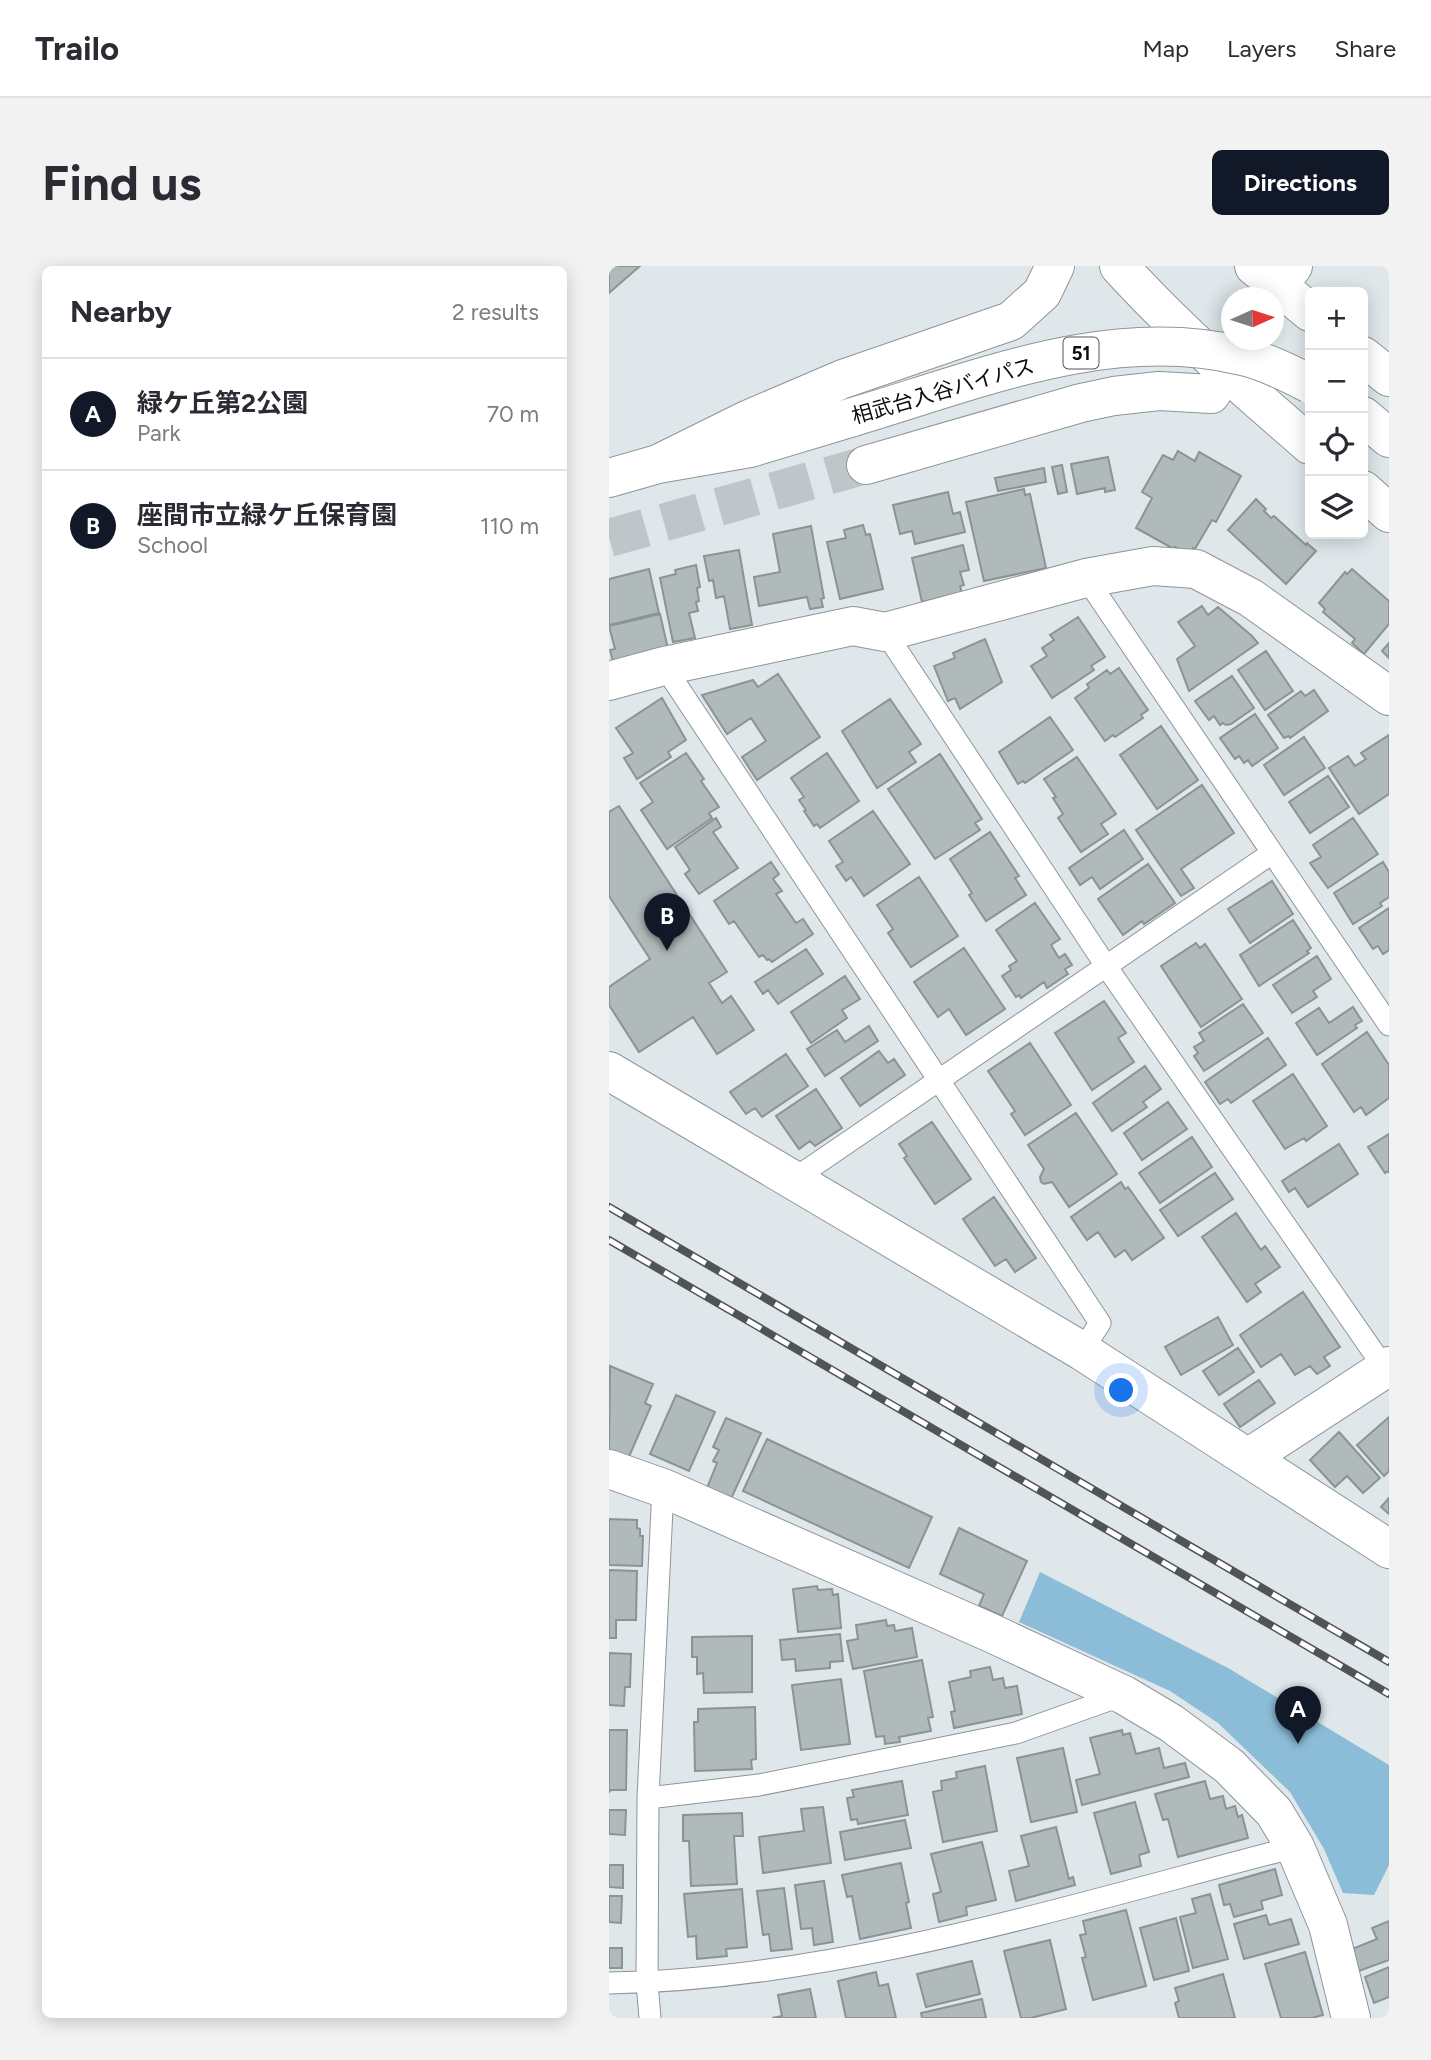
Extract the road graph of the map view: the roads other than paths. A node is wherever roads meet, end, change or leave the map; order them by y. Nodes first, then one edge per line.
1 (1055, 266) edge
2 (1119, 266) edge
3 (1274, 279) edge
4 (1305, 307) edge
5 (1238, 350) edge
6 (1368, 360) edge
7 (1224, 371) junction
8 (1389, 377) edge
9 (1305, 382) edge
10 (1368, 420) edge
11 (1389, 438) edge
12 (1305, 441) edge
13 (658, 464) junction
14 (866, 465) tunnel mouth
15 (609, 478) edge
16 (1368, 494) edge
17 (1389, 513) edge
18 (1086, 578) junction
19 (885, 632) junction
20 (664, 666) junction
21 (609, 681) edge
22 (1389, 696) edge
23 (1272, 853) junction
24 (1106, 966) junction
25 (1389, 1025) edge
26 (609, 1071) edge
27 (938, 1080) junction
28 (794, 1179) junction
29 (1082, 1351) junction
30 (1387, 1367) edge
31 (1248, 1458) junction
32 (609, 1469) edge
33 (663, 1488) junction
34 (1389, 1549) edge
35 (1124, 1695) junction
36 (647, 1798) junction
37 (1295, 1847) junction
38 (647, 1982) junction
39 (609, 1983) edge
40 (650, 2018) edge
41 (1351, 2018) edge

1 - 13 street, 相武台入谷バイパス / 51
2 - 7 street
3 - 4 street
5 - 7 street, 51
6 - 8 street
7 - 12 street
7 - 14 street, 51
9 - 13 street, 相武台入谷バイパス / 51, bridge
10 - 11 street
13 - 15 street, 相武台入谷バイパス / 51
16 - 17 street
18 - 19 street
18 - 22 street
18 - 23 lane
19 - 20 street
19 - 24 lane
20 - 21 street
20 - 27 lane
23 - 24 lane
23 - 25 lane
24 - 27 lane
24 - 30 lane
26 - 28 street
27 - 28 lane
27 - 29 lane
28 - 29 street
29 - 31 street
30 - 31 street
31 - 34 street
32 - 33 street
33 - 35 street
33 - 36 lane
35 - 36 lane
35 - 37 street
36 - 38 lane
37 - 38 lane
37 - 41 street
38 - 39 lane
38 - 40 lane

